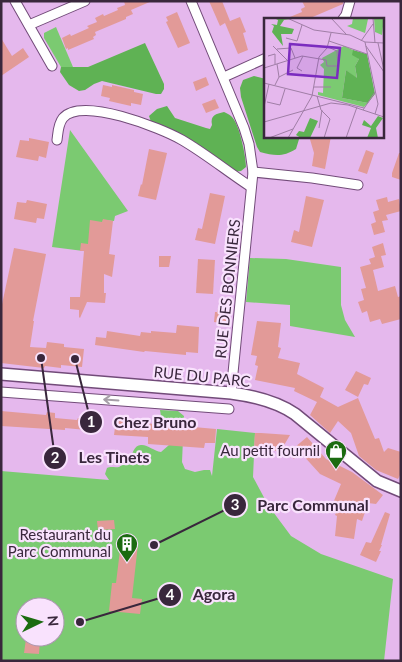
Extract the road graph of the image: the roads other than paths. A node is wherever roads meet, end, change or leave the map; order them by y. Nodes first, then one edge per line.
1 (15, 1) edge
2 (85, 1) edge
3 (191, 1) edge
4 (350, 1) edge
5 (344, 18) edge
6 (29, 25) junction
7 (264, 59) edge
8 (52, 66) dead end
9 (224, 77) junction
10 (57, 140) dead end
11 (253, 172) junction
12 (358, 184) dead end
13 (251, 187) junction
14 (1, 374) edge
15 (1, 392) edge
16 (231, 393) junction
17 (229, 409) dead end
18 (401, 491) edge

1 - 6 street
2 - 6 street
3 - 9 street, RUE DES BONNIERS
4 - 5 street
6 - 8 street
7 - 9 street
9 - 11 street, RUE DES BONNIERS
10 - 13 street
11 - 12 street
11 - 13 street, RUE DES BONNIERS
13 - 16 street, RUE DES BONNIERS
14 - 16 street, RUE DU PARC
17 -> 15 street, RUE DU PARC
16 - 18 street, RUE DU PARC

